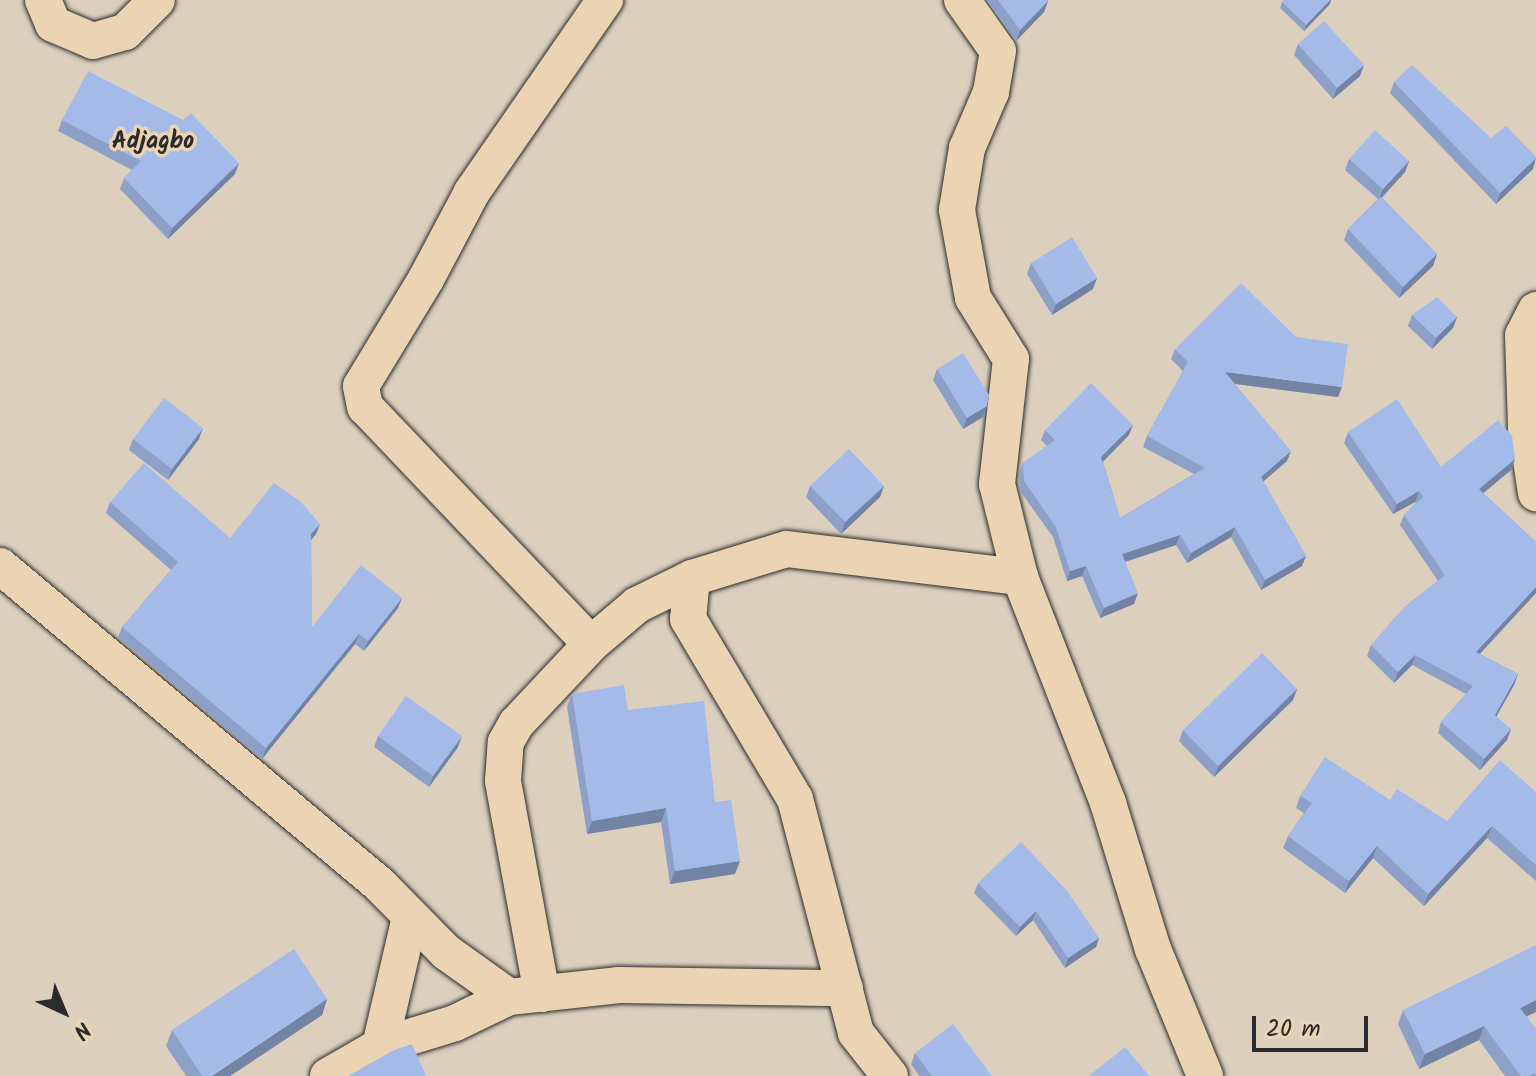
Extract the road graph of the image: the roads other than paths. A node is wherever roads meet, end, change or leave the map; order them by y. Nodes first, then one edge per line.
1 (43, 0) edge
2 (157, 0) edge
3 (605, 0) edge
4 (962, 0) edge
5 (1536, 310) edge
6 (1536, 493) edge
7 (0, 566) edge
8 (1020, 577) junction
9 (692, 578) junction
10 (591, 644) junction
11 (410, 917) junction
12 (845, 988) junction
13 (526, 995) junction
14 (380, 1046) junction
15 (328, 1076) edge
16 (890, 1076) edge
17 (1205, 1076) edge

1 - 2 street
3 - 10 street
4 - 8 street
5 - 6 street
7 - 11 street
8 - 9 street
8 - 17 street
9 - 10 street
9 - 12 street
10 - 13 street
11 - 13 street
11 - 14 street
12 - 13 street
12 - 16 street
13 - 14 street
14 - 15 street

